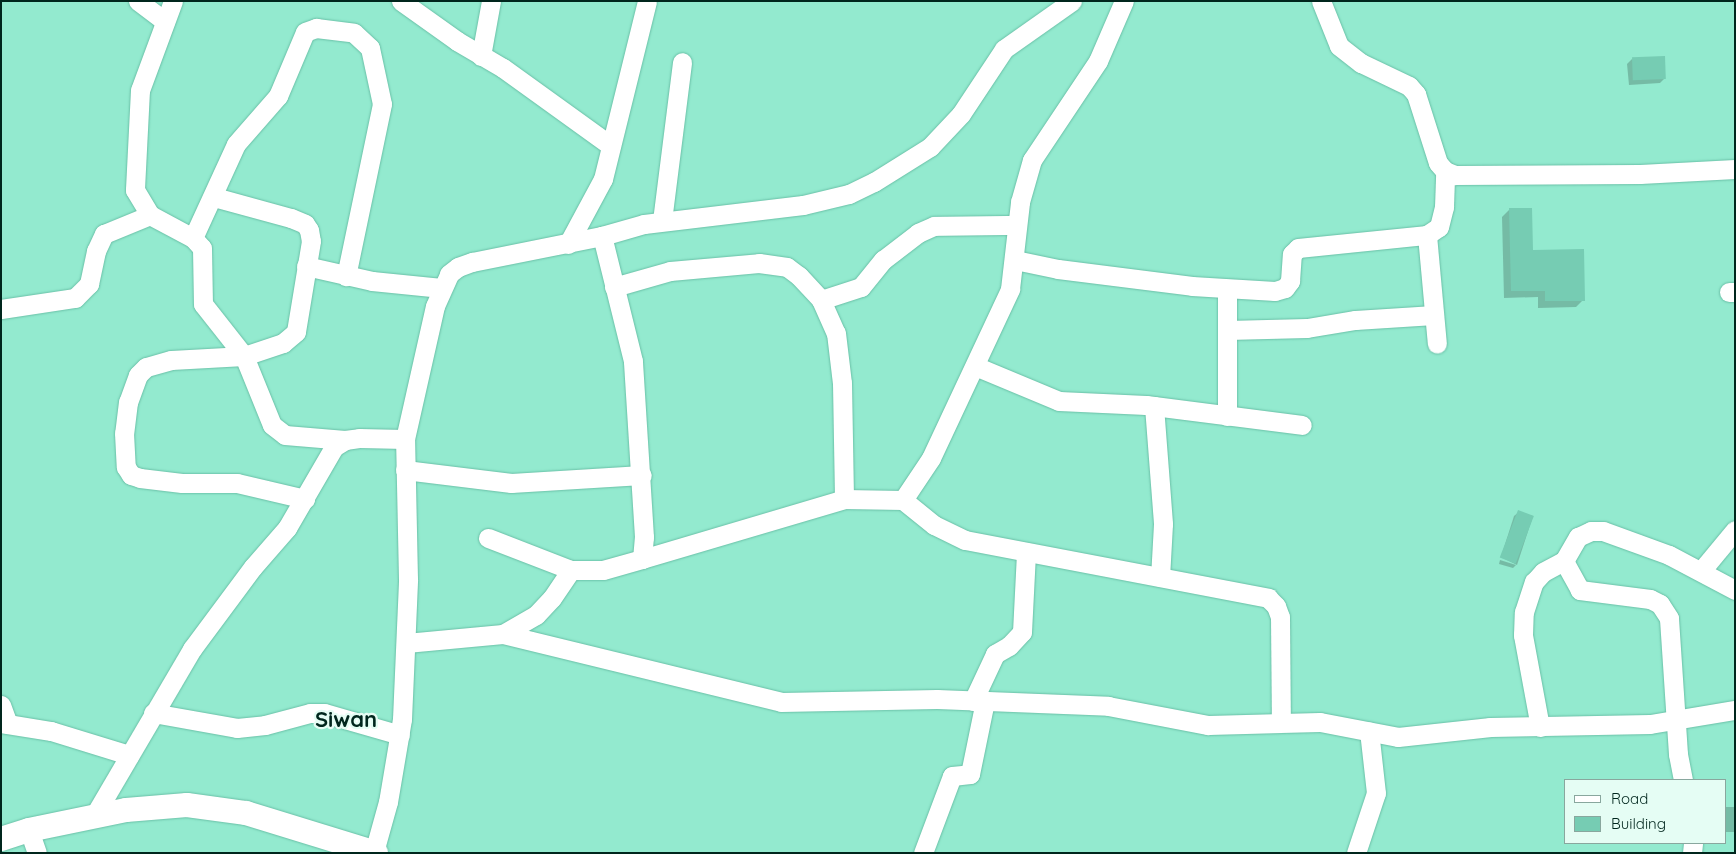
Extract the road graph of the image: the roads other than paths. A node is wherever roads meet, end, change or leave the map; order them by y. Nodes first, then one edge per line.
1 (138, 1) edge
2 (173, 1) edge
3 (401, 1) edge
4 (491, 1) edge
5 (647, 1) edge
6 (1072, 1) edge
7 (1124, 1) edge
8 (1321, 1) edge
9 (166, 21) junction
10 (481, 56) junction
11 (682, 62) dead end
12 (611, 146) junction
13 (1735, 170) edge
14 (1445, 171) junction
15 (214, 197) junction
16 (150, 215) junction
17 (662, 221) junction
18 (1016, 225) junction
19 (1427, 235) junction
20 (602, 236) junction
21 (193, 238) junction
22 (568, 244) junction
23 (1015, 260) junction
24 (306, 266) junction
25 (346, 276) junction
26 (614, 287) junction
27 (442, 288) junction
28 (1227, 289) junction
29 (821, 300) junction
30 (1, 308) edge
31 (1434, 315) junction
32 (1227, 330) junction
33 (1437, 344) dead end
34 (244, 356) junction
35 (975, 366) junction
36 (1154, 406) junction
37 (1227, 416) junction
38 (1302, 425) dead end
39 (405, 439) junction
40 (345, 440) junction
41 (406, 470) junction
42 (642, 476) junction
43 (844, 498) junction
44 (306, 499) junction
45 (903, 500) junction
46 (1735, 530) edge
47 (488, 538) dead end
48 (1026, 552) junction
49 (642, 559) junction
50 (1564, 560) junction
51 (571, 570) junction
52 (1701, 571) junction
53 (1160, 577) junction
54 (1735, 590) edge
55 (503, 634) junction
56 (406, 643) junction
57 (979, 701) junction
58 (1, 705) edge
59 (1734, 706) edge
60 (153, 713) junction
61 (1675, 720) junction
62 (1281, 722) junction
63 (5, 723) edge
64 (1540, 727) junction
65 (1369, 731) junction
66 (400, 735) junction
67 (130, 755) junction
68 (1683, 779) edge
69 (94, 816) junction
70 (29, 830) junction
71 (2, 837) edge
72 (365, 851) edge
73 (37, 853) edge
74 (923, 853) edge
75 (1356, 853) edge

1 - 9 street
2 - 9 street
3 - 10 street
4 - 10 street
5 - 12 street
6 - 17 street
7 - 18 street
8 - 14 street
9 - 16 street
10 - 12 street
11 - 17 street
12 - 22 street
13 - 14 street
14 - 19 street
15 - 21 street
15 - 24 street
15 - 25 street
16 - 21 street
16 - 30 street
17 - 20 street
18 - 23 street
18 - 29 street
19 - 28 street
19 - 31 street
20 - 22 street
20 - 26 street
21 - 34 street
22 - 27 street
23 - 28 street
23 - 35 street
24 - 25 street
24 - 34 street
25 - 27 street
26 - 29 street
26 - 42 street
27 - 39 street
28 - 32 street
29 - 43 street
31 - 32 street
31 - 33 street
32 - 37 street
34 - 40 street
34 - 44 street
35 - 36 street
35 - 45 street
36 - 37 street
36 - 53 street
37 - 38 street
39 - 40 street
39 - 41 street
40 - 44 street
41 - 42 street
41 - 56 street
42 - 49 street
43 - 45 street
43 - 49 street
44 - 60 street
45 - 48 street
46 - 52 street
47 - 51 street
48 - 53 street
48 - 57 street
49 - 51 street
50 - 52 street
50 - 61 street
50 - 64 street
51 - 55 street
52 - 54 street
53 - 62 street
55 - 56 street
55 - 57 street
56 - 66 street
57 - 62 street
57 - 74 street
58 - 63 street
59 - 61 street
60 - 66 street
60 - 67 street
61 - 64 street
61 - 68 street
62 - 65 street
63 - 67 street
64 - 65 street
65 - 75 street
66 - 72 street
67 - 69 street
69 - 70 main road
69 - 72 main road
70 - 71 main road
70 - 73 street

